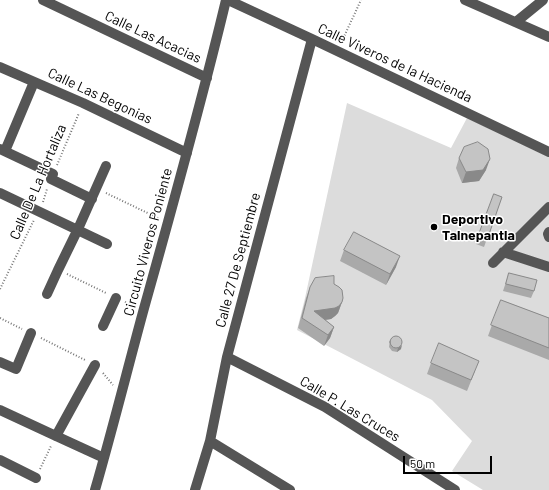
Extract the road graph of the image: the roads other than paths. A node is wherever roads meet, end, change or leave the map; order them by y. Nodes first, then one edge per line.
1 (43, 0) edge
2 (227, 0) edge
3 (465, 0) edge
4 (543, 0) edge
5 (516, 22) junction
6 (549, 37) edge
7 (312, 39) junction
8 (0, 66) edge
9 (207, 78) junction
10 (34, 82) junction
11 (2, 150) edge
12 (549, 152) edge
13 (187, 153) junction
14 (106, 166) dead end
15 (0, 193) edge
16 (92, 199) junction
17 (549, 207) edge
18 (78, 229) junction
19 (549, 232) edge
20 (549, 237) edge
21 (107, 244) dead end
22 (503, 252) junction
23 (493, 263) dead end
24 (549, 267) edge
25 (47, 294) dead end
26 (116, 298) road end
27 (103, 326) dead end
28 (32, 333) road end
29 (227, 357) junction
30 (0, 362) edge
31 (96, 365) road end
32 (0, 410) edge
33 (56, 436) junction
34 (210, 441) junction
35 (104, 458) junction
36 (0, 460) edge
37 (36, 478) road end
38 (94, 490) edge
39 (195, 490) edge
40 (289, 490) edge
41 (455, 490) edge

1 - 9 street, Calle Las Acacias
2 - 7 street, Calle Viveros de la Hacienda
2 - 9 street, Circuito Viveros Poniente
3 - 5 street
4 - 5 street
5 - 6 street
7 - 12 street, Calle Viveros de la Hacienda
7 - 29 street, Calle 27 De Septiembre
8 - 10 street, Calle Las Begonias
9 - 13 street, Circuito Viveros Poniente
10 - 11 street
10 - 13 street, Calle Las Begonias
11 - 16 street
13 - 35 street, Circuito Viveros Poniente
14 - 16 street
15 - 18 street
16 - 18 street
17 - 22 street
18 - 21 street
18 - 25 street
19 - 20 street
22 - 23 street
22 - 24 street
26 - 27 street
28 - 30 street
29 - 34 street, Calle 27 De Septiembre
29 - 41 street, Calle P. Las Cruces
31 - 33 street
32 - 33 street
33 - 35 street
34 - 39 street, Calle 27 De Septiembre
34 - 40 street
35 - 38 street, Circuito Viveros Poniente
36 - 37 street

